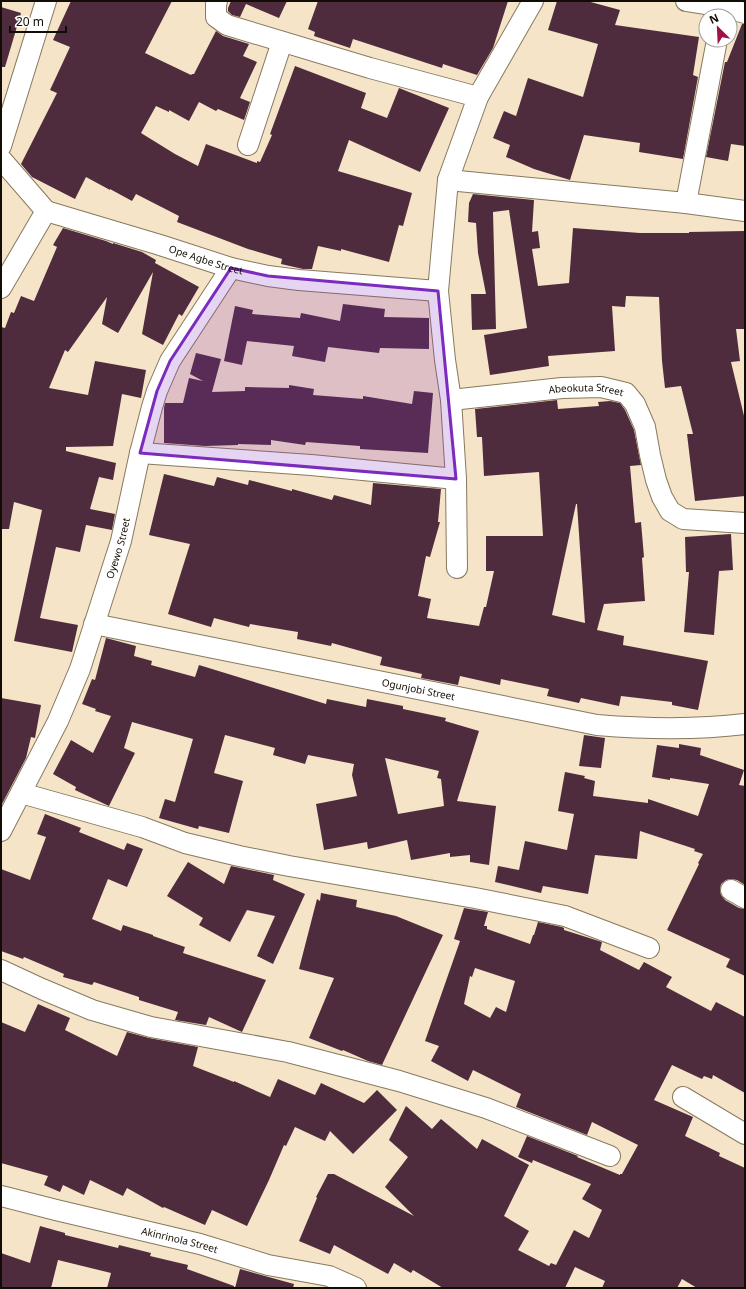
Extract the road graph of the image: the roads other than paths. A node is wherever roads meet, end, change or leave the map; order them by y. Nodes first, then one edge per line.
1 (46, 1) edge
2 (533, 1) edge
3 (686, 1) edge
4 (709, 8) edge
5 (216, 9) edge
6 (282, 42) junction
7 (715, 48) edge
8 (478, 97) junction
9 (248, 145) dead end
10 (1, 146) edge
11 (1, 159) edge
12 (448, 180) junction
13 (686, 202) junction
14 (46, 211) junction
15 (745, 211) edge
16 (231, 268) junction
17 (1, 288) edge
18 (438, 291) junction
19 (451, 400) junction
20 (140, 453) junction
21 (456, 479) junction
22 (745, 523) edge
23 (457, 568) dead end
24 (94, 624) junction
25 (745, 724) edge
26 (21, 792) junction
27 (1, 831) edge
28 (649, 948) dead end
29 (1, 970) edge
30 (683, 1096) dead end
31 (745, 1134) edge
32 (610, 1156) dead end
33 (1, 1196) edge
34 (356, 1288) edge

1 - 10 street
2 - 8 street
3 - 4 street
5 - 6 street
6 - 8 street
6 - 9 street
7 - 13 street
8 - 12 street
11 - 14 street
12 - 13 street
12 - 18 street
13 - 15 street
14 - 16 street, Ope Agbe Street
14 - 17 street
16 - 18 street, Ope Agbe Street
16 - 20 street, Oyewo Street
18 - 19 street
19 - 21 street
19 - 22 street, Abeokuta Street
20 - 21 street
20 - 24 street, Oyewo Street
21 - 23 street
24 - 25 street, Ogunjobi Street
24 - 26 street, Oyewo Street
26 - 27 street, Oyewo Street
26 - 28 street
29 - 32 street
30 - 31 street
33 - 34 street, Akinrinola Street

